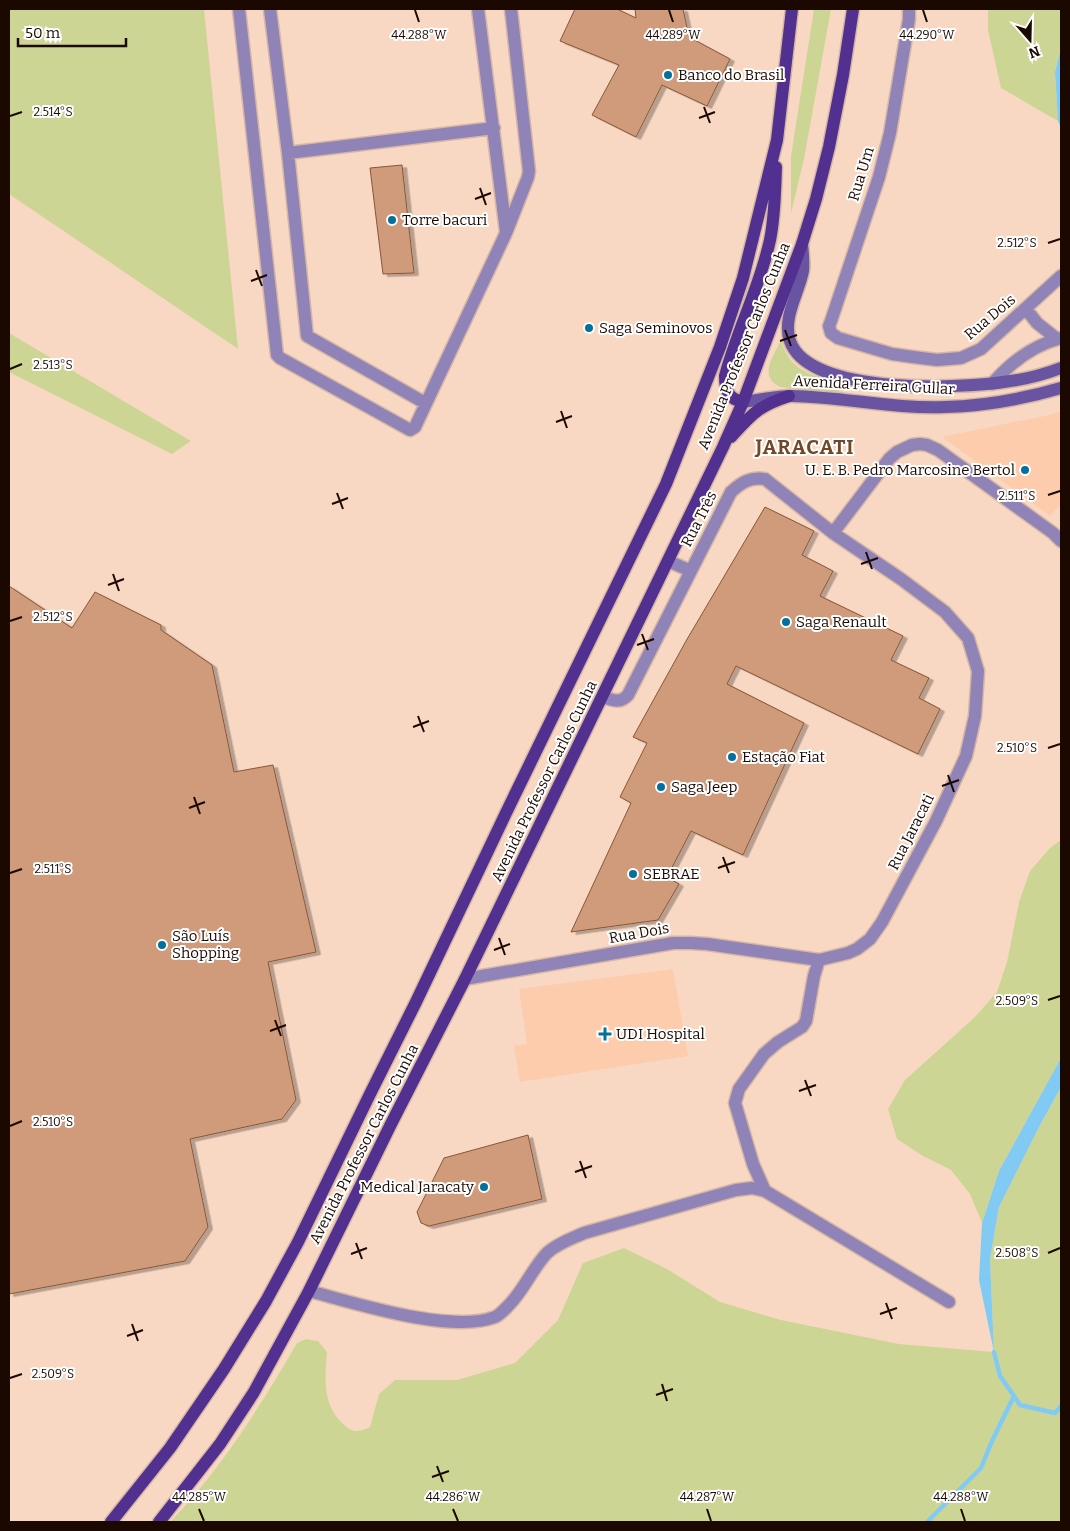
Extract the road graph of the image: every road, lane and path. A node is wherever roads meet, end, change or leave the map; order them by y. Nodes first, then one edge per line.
1 (239, 9) edge
2 (270, 9) edge
3 (478, 9) edge
4 (511, 9) edge
5 (792, 9) edge
6 (854, 9) edge
7 (909, 9) edge
8 (494, 128) junction
9 (777, 140) junction
10 (288, 153) junction
11 (506, 233) junction
12 (802, 244) junction
13 (1061, 276) edge
14 (1026, 309) junction
15 (840, 339) joint
16 (1059, 339) edge
17 (1061, 368) edge
18 (992, 384) junction
19 (1061, 388) edge
20 (789, 396) junction
21 (743, 402) junction
22 (425, 403) junction
23 (723, 447) junction
24 (740, 484) joint
25 (833, 533) junction
26 (1058, 533) edge
27 (668, 561) junction
28 (691, 571) junction
29 (603, 697) junction
30 (819, 960) junction
31 (466, 979) junction
32 (764, 1191) junction
33 (309, 1291) junction
34 (949, 1302) dead end
35 (111, 1522) edge
36 (159, 1522) edge

1 - 22 street
2 - 10 street
3 - 8 street
4 - 11 street
5 - 9 main road, Avenida Professor Carlos Cunha
6 - 12 main road, Avenida Professor Carlos Cunha
7 - 15 street, Rua Um
8 - 10 street
8 - 11 street
9 - 21 main road
9 - 35 main road, Avenida Professor Carlos Cunha
10 - 22 street
11 - 22 street
12 - 18 main road, Avenida Ferreira Gullar
12 - 21 main road, Avenida Professor Carlos Cunha
13 - 14 street, Rua Dois
14 - 15 street, Rua Dois
14 - 16 street
16 - 18 street
17 - 18 main road, Avenida Ferreira Gullar
19 - 20 main road, Avenida Ferreira Gullar
20 - 21 main road, Avenida Ferreira Gullar
20 - 23 main road
21 - 23 main road, Avenida Professor Carlos Cunha
23 - 27 main road, Avenida Professor Carlos Cunha
24 - 25 street, Rua Jaracati
24 - 28 street, Rua Três
25 - 26 street
25 - 30 street, Rua Jaracati
27 - 28 street, Rua Três
27 - 29 main road, Avenida Professor Carlos Cunha
28 - 29 street, Rua Três
29 - 31 main road, Avenida Professor Carlos Cunha
30 - 31 street, Rua Dois
30 - 32 street
31 - 33 main road, Avenida Professor Carlos Cunha
32 - 33 street
32 - 34 street
33 - 36 main road, Avenida Professor Carlos Cunha

